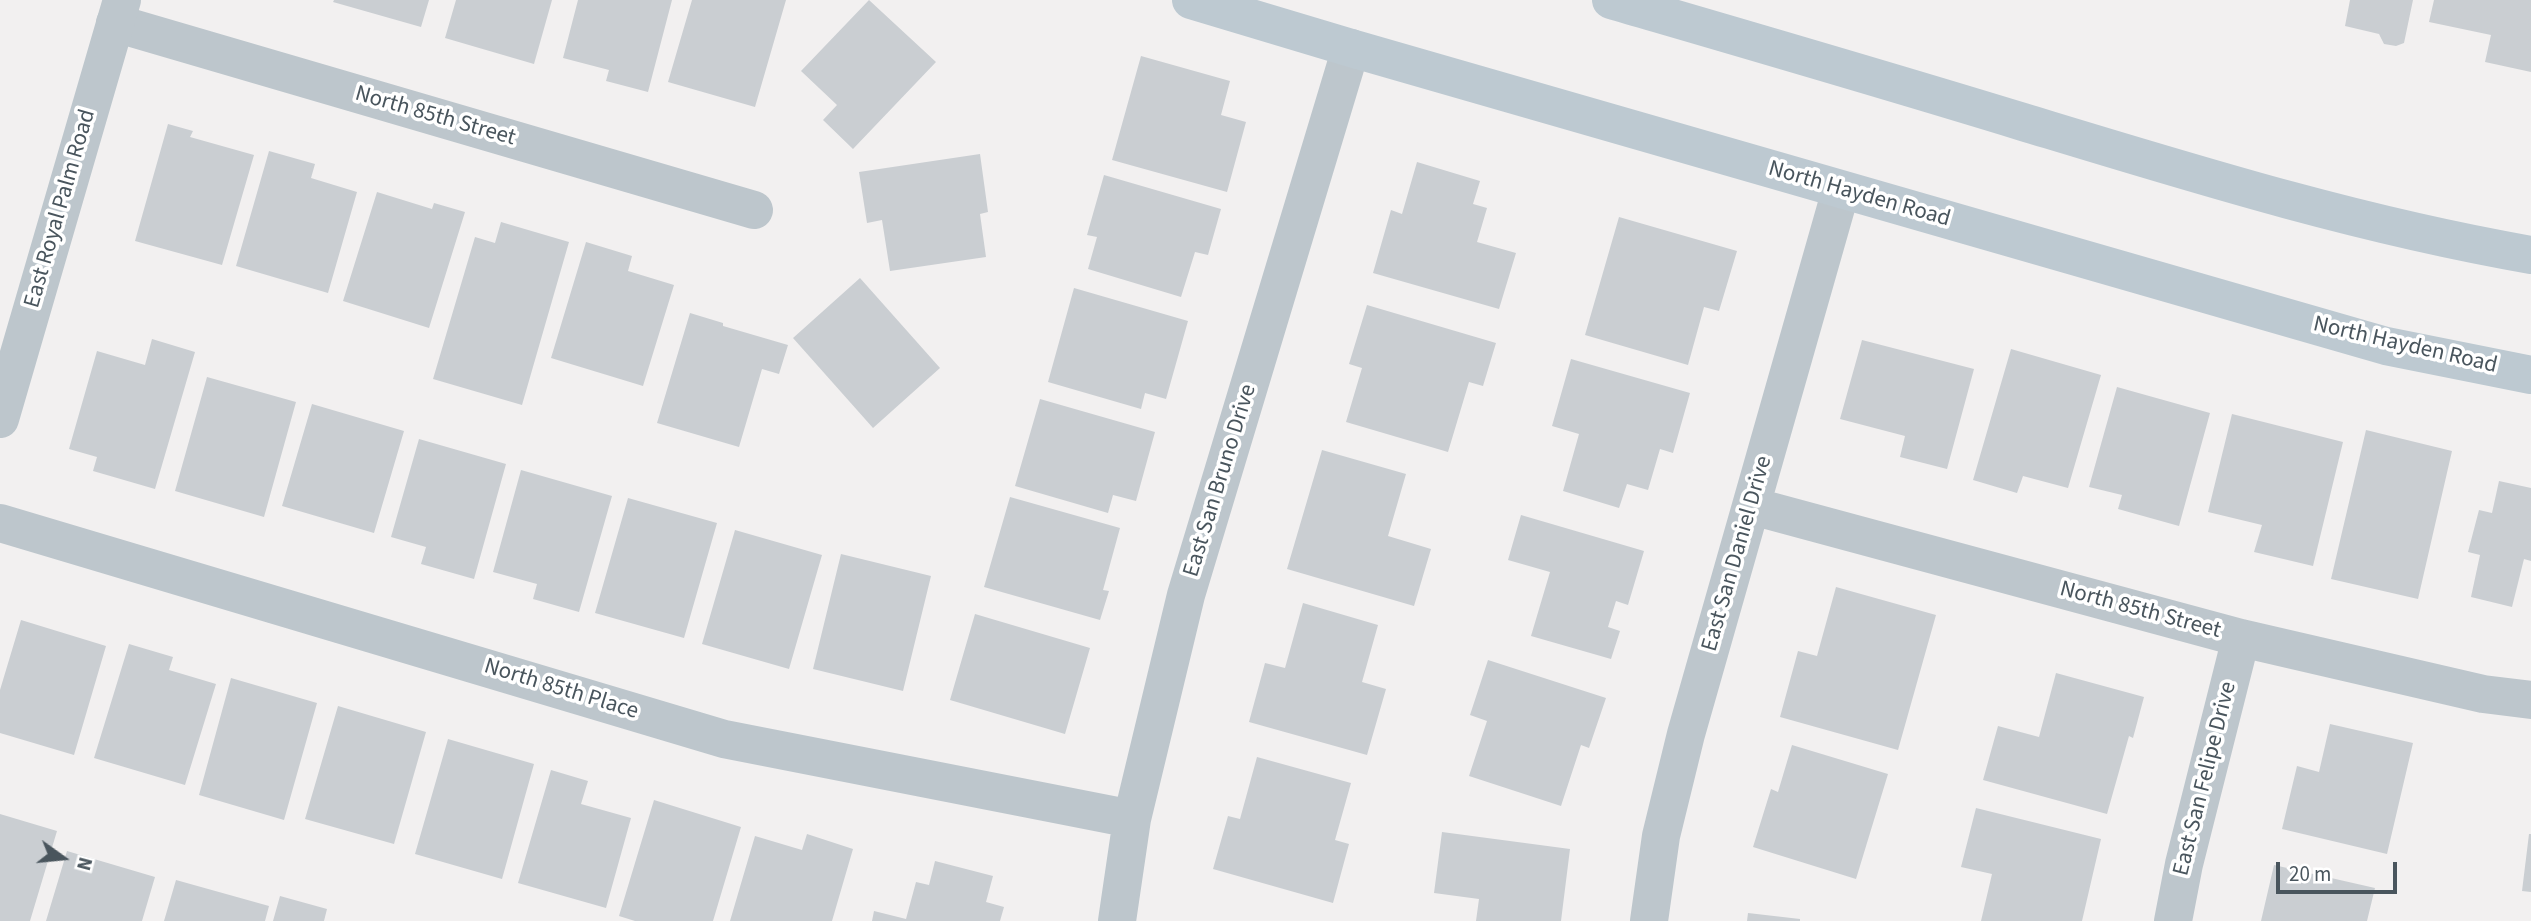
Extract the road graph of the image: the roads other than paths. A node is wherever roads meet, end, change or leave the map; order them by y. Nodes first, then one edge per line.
1 (1191, 0) edge
2 (1611, 0) edge
3 (119, 12) edge
4 (1351, 48) junction
5 (1841, 190) junction
6 (754, 210) dead end
7 (2531, 255) edge
8 (2531, 375) edge
9 (0, 419) edge
10 (1752, 506) junction
11 (0, 523) edge
12 (2241, 638) junction
13 (2531, 700) edge
14 (1132, 819) junction
15 (1117, 921) edge
16 (1649, 921) edge
17 (2173, 921) edge

1 - 4 main road, North Hayden Road
2 - 7 main road
3 - 6 street, North 85th Street
3 - 9 street, East Royal Palm Road
4 - 5 main road, North Hayden Road
4 - 14 street, East San Bruno Drive
5 - 8 main road, North Hayden Road
5 - 10 street, East San Daniel Drive
10 - 12 street, North 85th Street
10 - 16 street, East San Daniel Drive
11 - 14 street, North 85th Place
12 - 13 street, North 85th Street
12 - 17 street, East San Felipe Drive
14 - 15 street, East San Bruno Drive

